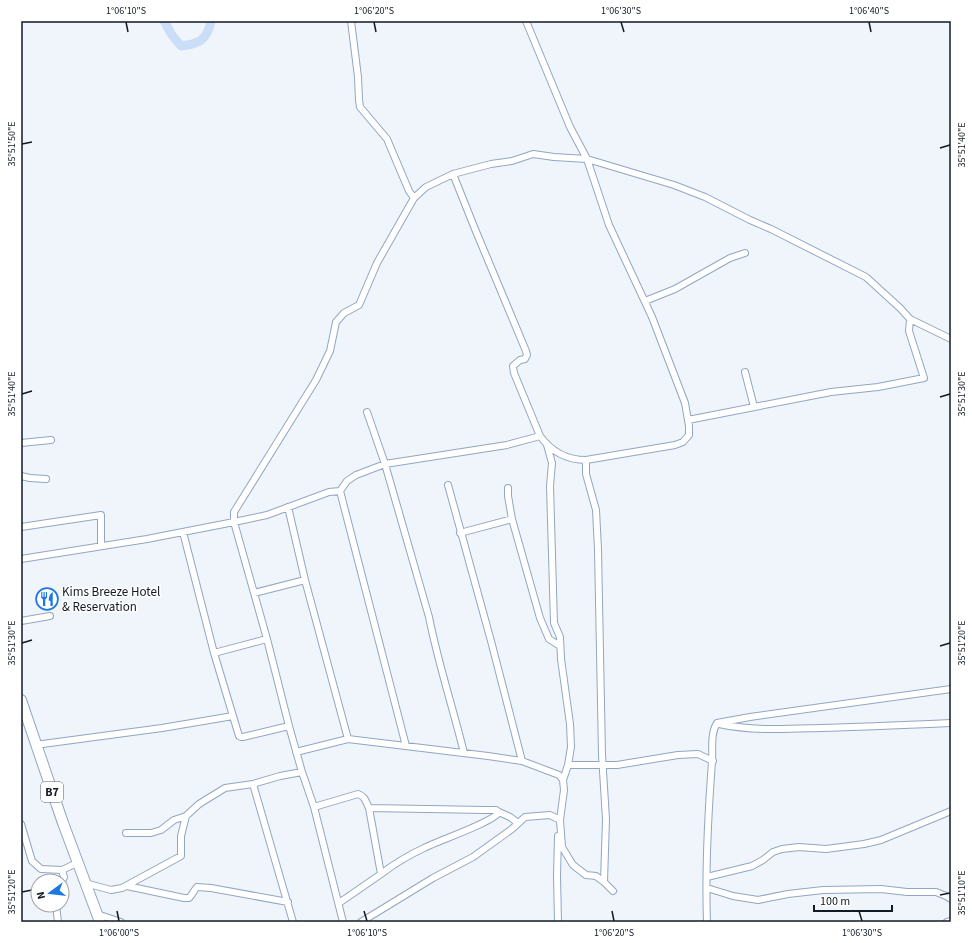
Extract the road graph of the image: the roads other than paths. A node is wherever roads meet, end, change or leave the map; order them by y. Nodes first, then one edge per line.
1 (351, 21) edge
2 (526, 21) edge
3 (587, 159) junction
4 (453, 174) junction
5 (414, 198) junction
6 (745, 253) dead end
7 (645, 301) junction
8 (910, 319) junction
9 (951, 339) edge
10 (745, 372) dead end
11 (754, 407) junction
12 (367, 412) dead end
13 (688, 420) junction
14 (540, 436) junction
15 (51, 440) dead end
16 (21, 443) edge
17 (547, 445) junction
18 (586, 460) junction
19 (385, 464) junction
20 (21, 476) edge
21 (46, 479) dead end
22 (448, 485) dead end
23 (508, 488) dead end
24 (340, 491) junction
25 (288, 507) junction
26 (512, 520) junction
27 (234, 522) junction
28 (21, 527) edge
29 (184, 532) junction
30 (460, 533) junction
31 (101, 546) junction
32 (21, 559) edge
33 (305, 580) junction
34 (254, 593) junction
35 (50, 616) dead end
36 (21, 621) edge
37 (267, 639) junction
38 (560, 646) junction
39 (214, 653) junction
40 (951, 689) edge
41 (22, 705) edge
42 (233, 716) junction
43 (951, 722) edge
44 (717, 724) junction
45 (289, 726) junction
46 (348, 739) junction
47 (35, 745) junction
48 (406, 746) junction
49 (296, 752) junction
50 (464, 753) junction
51 (522, 761) junction
52 (713, 761) junction
53 (568, 765) junction
54 (603, 765) junction
55 (302, 772) junction
56 (563, 780) junction
57 (253, 784) junction
58 (314, 807) junction
59 (369, 808) junction
60 (951, 811) edge
61 (499, 812) junction
62 (186, 816) junction
63 (560, 820) junction
64 (518, 823) junction
65 (21, 824) edge
66 (126, 833) dead end
67 (77, 863) junction
68 (62, 870) junction
69 (63, 873) edge
70 (381, 874) junction
71 (707, 877) junction
72 (604, 882) junction
73 (85, 884) junction
74 (127, 886) junction
75 (707, 888) junction
76 (612, 891) dead end
77 (951, 899) edge
78 (288, 902) junction
79 (339, 903) junction
80 (99, 918) edge
81 (951, 921) edge
82 (121, 922) edge
83 (293, 922) edge
84 (344, 922) edge
85 (361, 922) edge
86 (558, 922) edge
87 (707, 922) edge
88 (947, 922) edge

1 - 5 street
2 - 3 street
3 - 4 street
3 - 7 street
3 - 8 street
4 - 5 street
4 - 14 street
5 - 27 street
6 - 7 street
7 - 13 street
8 - 9 street
8 - 11 street
10 - 11 street
11 - 13 street
12 - 19 street
13 - 18 street
14 - 17 street
14 - 19 street
15 - 16 street
17 - 18 street
17 - 38 street
18 - 54 street
19 - 24 street
19 - 50 street
20 - 21 street
22 - 30 street
23 - 26 street
24 - 25 street
24 - 48 street
25 - 27 street
25 - 33 street
26 - 30 street
26 - 38 street
27 - 29 street
27 - 34 street
28 - 31 street
29 - 31 street
29 - 39 street
30 - 51 street
31 - 32 street
33 - 34 street
33 - 46 street
34 - 37 street
35 - 36 street
37 - 39 street
37 - 45 street
38 - 53 street
39 - 42 street
40 - 44 street
41 - 47 highway, B7
42 - 45 street
42 - 47 street
43 - 44 street
44 - 52 street
45 - 49 street
46 - 48 street
46 - 49 street
47 - 67 highway, B7
48 - 50 street
49 - 55 street
50 - 51 street
51 - 56 street
52 - 54 street
52 - 71 street
53 - 54 street
53 - 56 street
54 - 72 street
55 - 57 street
55 - 58 street
56 - 63 street
57 - 62 street
57 - 78 street
58 - 59 street
58 - 79 street
59 - 61 street
59 - 70 street
60 - 71 street
61 - 64 street
61 - 70 street
62 - 66 street
62 - 74 street
63 - 64 street
63 - 72 street
63 - 86 street
64 - 85 street
65 - 68 street
67 - 68 street
67 - 73 highway, B7
68 - 69 street
70 - 79 street
71 - 75 street
72 - 76 street
73 - 74 street
73 - 80 highway, B7
74 - 78 street
75 - 77 street
75 - 87 street
78 - 83 street
79 - 84 street
80 - 82 street
81 - 88 street

